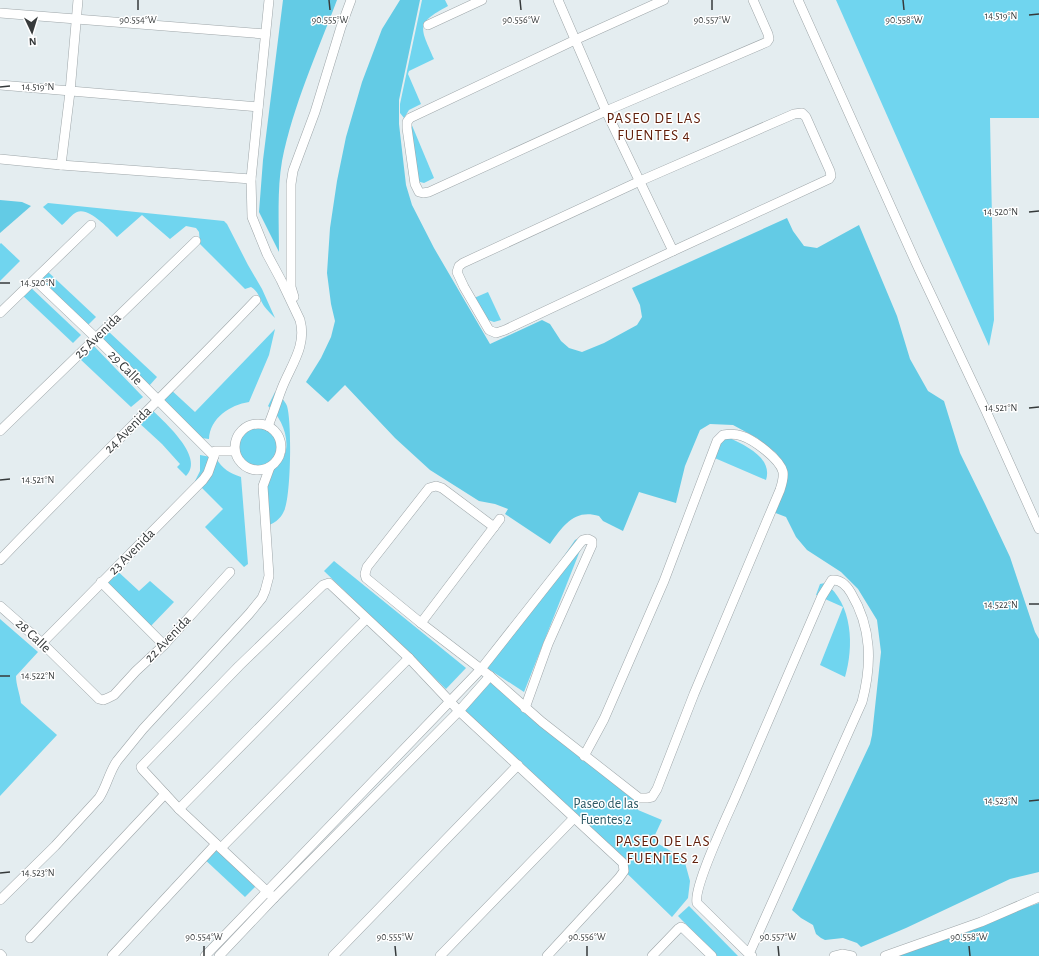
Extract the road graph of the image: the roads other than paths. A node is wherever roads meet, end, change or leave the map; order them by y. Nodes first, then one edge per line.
1 (78, 0) edge
2 (269, 0) edge
3 (351, 0) edge
4 (482, 0) edge
5 (558, 0) edge
6 (664, 0) edge
7 (753, 0) edge
8 (798, 0) edge
9 (0, 14) edge
10 (76, 20) junction
11 (428, 25) dead end
12 (265, 34) junction
13 (575, 40) junction
14 (0, 85) edge
15 (70, 92) junction
16 (258, 106) junction
17 (606, 111) junction
18 (0, 159) edge
19 (61, 165) junction
20 (251, 179) junction
21 (640, 180) junction
22 (91, 225) dead end
23 (196, 241) dead end
24 (673, 250) junction
25 (35, 280) junction
26 (256, 300) dead end
27 (0, 313) edge
28 (300, 320) junction
29 (96, 338) junction
30 (158, 401) junction
31 (268, 426) junction
32 (0, 432) edge
33 (235, 450) junction
34 (214, 456) junction
35 (270, 466) junction
36 (253, 470) junction
37 (263, 486) junction
38 (1039, 529) edge
39 (0, 560) edge
40 (230, 572) dead end
41 (101, 582) junction
42 (0, 606) edge
43 (366, 619) junction
44 (421, 623) junction
45 (42, 643) junction
46 (164, 645) junction
47 (409, 658) junction
48 (481, 669) junction
49 (490, 676) junction
50 (101, 700) joint
51 (450, 700) junction
52 (525, 708) junction
53 (459, 711) junction
54 (584, 756) junction
55 (518, 765) junction
56 (165, 794) junction
57 (179, 809) junction
58 (574, 818) junction
59 (218, 846) junction
60 (266, 891) junction
61 (1039, 897) edge
62 (274, 898) junction
63 (0, 900) edge
64 (30, 938) dead end
65 (750, 955) edge
66 (112, 956) edge
67 (205, 956) edge
68 (219, 956) edge
69 (333, 956) edge
70 (440, 956) edge
71 (547, 956) edge
72 (652, 956) edge
73 (712, 956) edge
74 (834, 956) edge
75 (852, 956) edge
76 (886, 956) edge

1 - 10 street
2 - 12 street
3 - 28 street
4 - 11 street
5 - 13 street
6 - 13 street
7 - 17 street
8 - 38 street
9 - 10 street
10 - 12 street
10 - 15 street
12 - 16 street
13 - 17 street
13 - 17 street
14 - 15 street
15 - 16 street
15 - 19 street
16 - 20 street
17 - 21 street
18 - 19 street
19 - 20 street
20 - 28 street
21 - 24 street
21 - 24 street
21 - 24 street
22 - 25 street
23 - 29 street, 25 Avenida
25 - 27 street
25 - 29 street, 29 Calle
26 - 30 street, 24 Avenida
28 - 31 street
29 - 30 street, 29 Calle
29 - 32 street, 25 Avenida
30 - 34 street, 29 Calle
30 - 39 street, 24 Avenida
31 - 33 street
31 - 35 street
33 - 34 street
33 - 36 street
34 - 41 street, 23 Avenida
35 - 36 street
35 - 37 street
36 - 37 street
37 - 63 street
40 - 46 street, 22 Avenida
41 - 45 street, 23 Avenida
41 - 46 street
42 - 45 street, 28 Calle
43 - 47 street
43 - 56 street
43 - 57 street
44 - 44 street
44 - 48 street
45 - 50 street, 28 Calle
46 - 50 street, 22 Avenida
47 - 51 street
47 - 59 street
48 - 49 street
48 - 51 street
48 - 52 street
49 - 52 street
49 - 53 street
51 - 53 street
51 - 60 street
52 - 54 street
53 - 55 street
53 - 62 street
54 - 54 street
55 - 58 street
55 - 69 street
56 - 57 street
56 - 64 street
57 - 59 street
58 - 70 street
58 - 71 street
59 - 60 street
59 - 66 street
60 - 62 street
60 - 67 street
61 - 76 street
62 - 68 street
65 - 65 street
72 - 73 street
74 - 75 street

